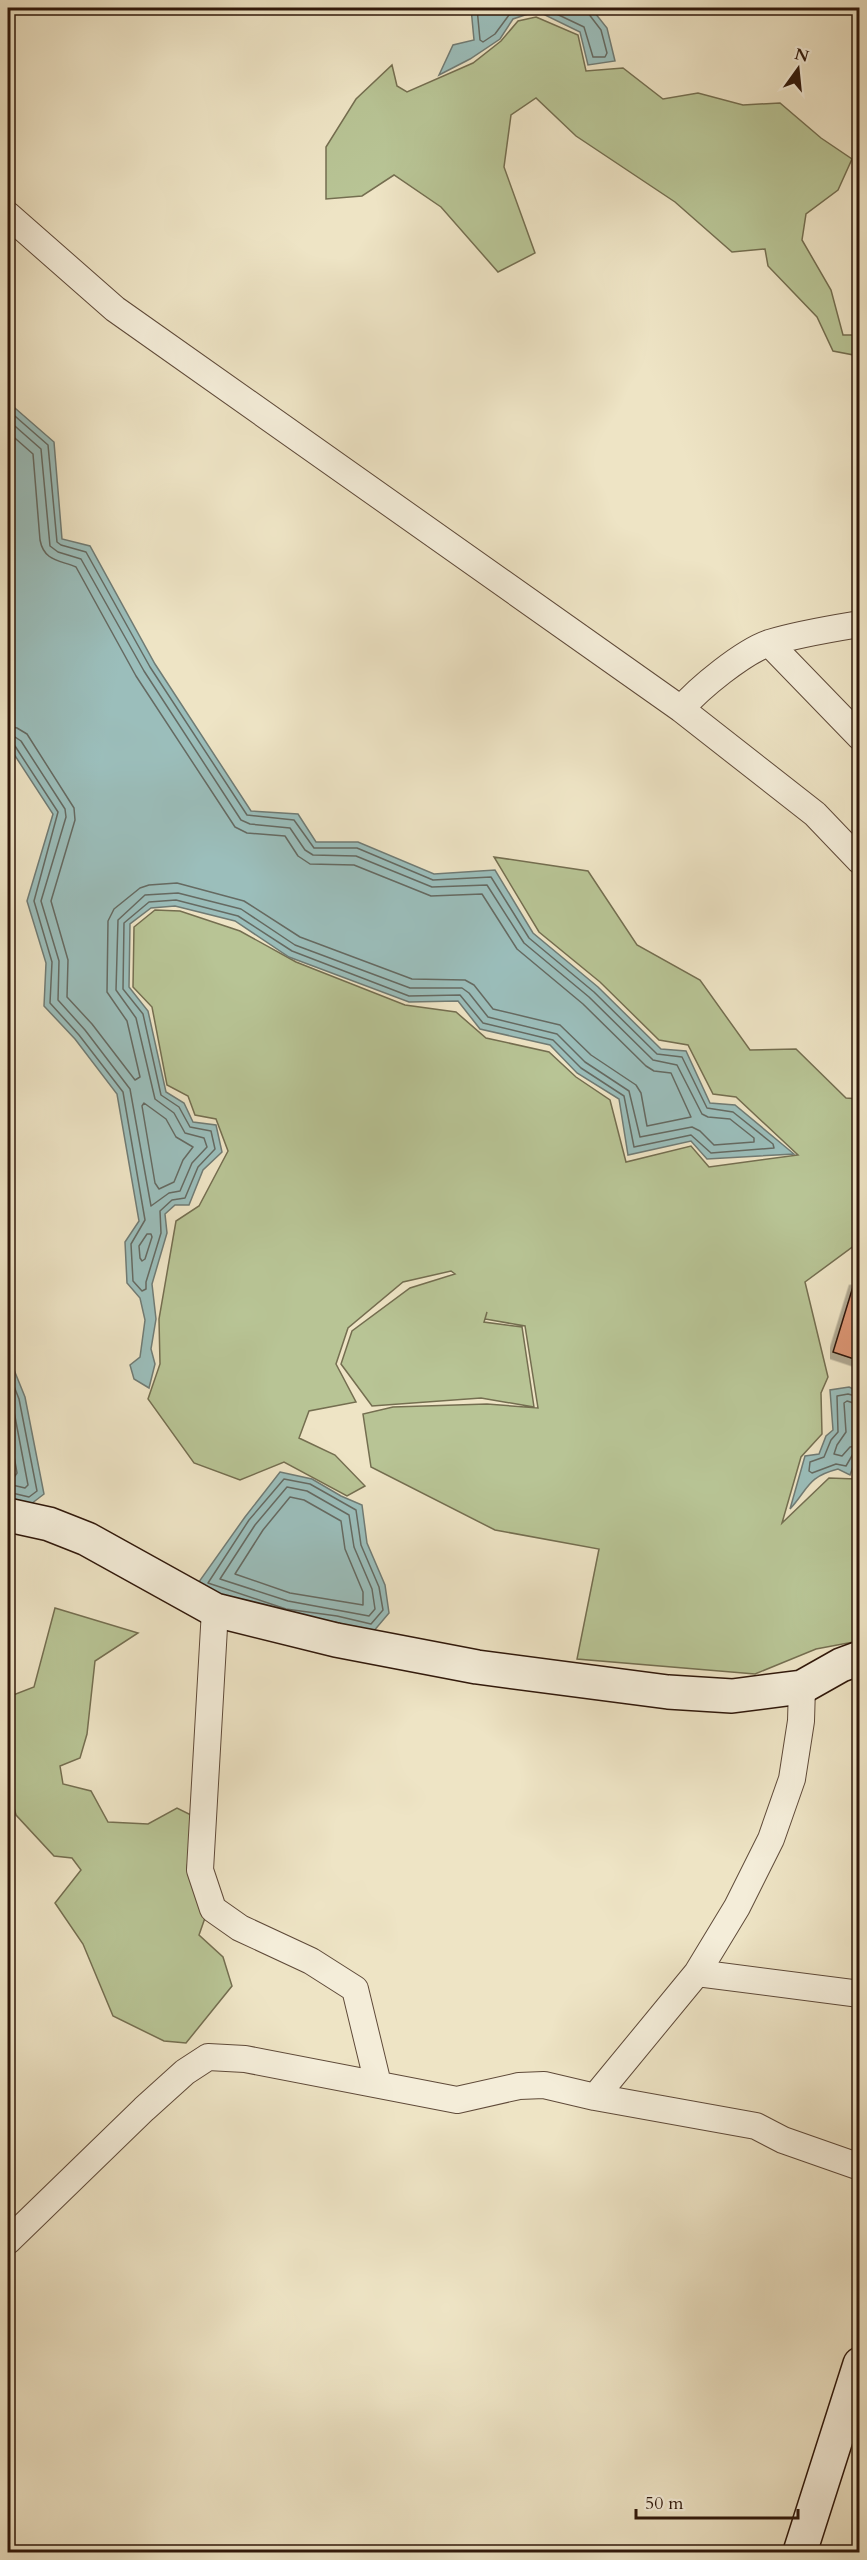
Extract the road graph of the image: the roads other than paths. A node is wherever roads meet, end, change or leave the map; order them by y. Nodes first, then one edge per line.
1 (8, 216) edge
2 (860, 624) edge
3 (769, 643) junction
4 (681, 709) junction
5 (860, 737) edge
6 (860, 861) edge
7 (8, 1515) edge
8 (215, 1610) junction
9 (860, 1658) edge
10 (802, 1687) junction
11 (698, 1973) junction
12 (860, 1994) edge
13 (378, 2084) junction
14 (595, 2097) junction
15 (860, 2168) edge
16 (8, 2241) edge
17 (860, 2364) edge
18 (800, 2553) edge

1 - 4 street
2 - 3 street
3 - 4 street
3 - 5 street
4 - 6 street
7 - 8 street
8 - 10 street
8 - 13 street
9 - 10 street
10 - 11 street
11 - 12 street
11 - 14 street
13 - 14 street
13 - 16 street
14 - 15 street
17 - 18 street

